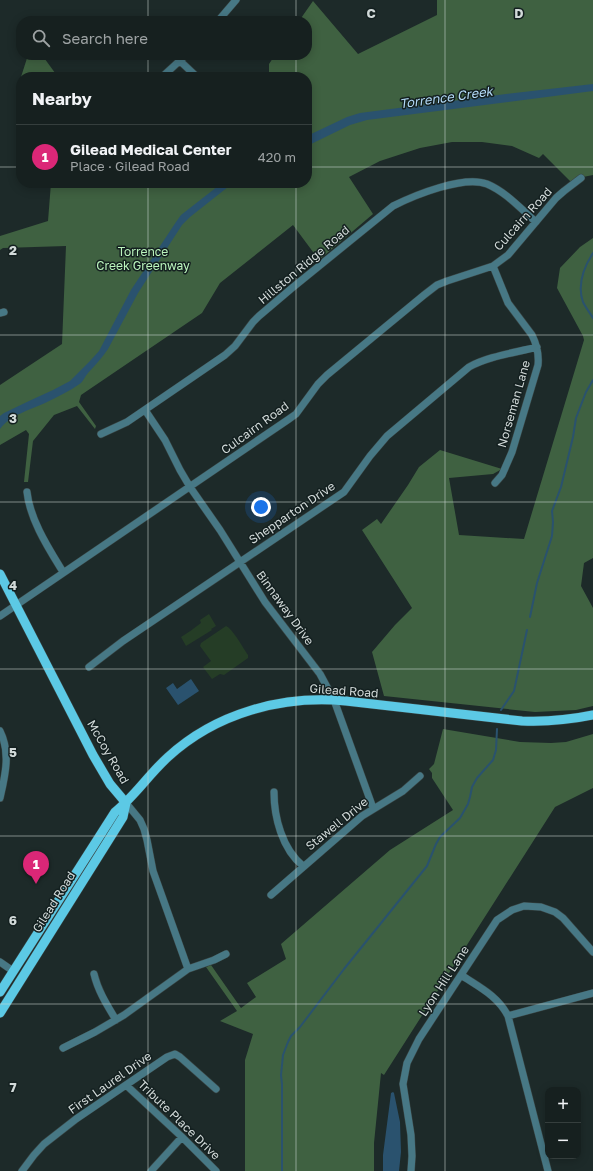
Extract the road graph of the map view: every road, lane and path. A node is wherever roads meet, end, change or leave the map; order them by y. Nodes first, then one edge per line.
1 (236, 0) edge
2 (222, 16) edge
3 (180, 61) joint
4 (168, 72) edge
5 (192, 72) edge
6 (581, 178) dead end
7 (536, 222) junction
8 (493, 266) junction
9 (537, 347) junction
10 (145, 410) junction
11 (101, 434) dead end
12 (495, 483) dead end
13 (190, 487) junction
14 (27, 492) dead end
15 (240, 562) junction
16 (63, 572) junction
17 (0, 574) edge
18 (16, 606) junction
19 (0, 616) edge
20 (89, 667) dead end
21 (334, 700) junction
22 (593, 715) edge
23 (0, 731) edge
24 (420, 776) dead end
25 (274, 792) dead end
26 (0, 798) edge
27 (126, 803) junction
28 (373, 808) junction
29 (303, 866) junction
30 (271, 895) dead end
31 (593, 952) edge
32 (226, 954) dead end
33 (0, 962) edge
34 (188, 969) junction
35 (13, 971) junction
36 (94, 974) dead end
37 (461, 975) junction
38 (0, 992) edge
39 (593, 993) edge
40 (0, 1013) edge
41 (508, 1016) junction
42 (116, 1020) junction
43 (63, 1048) dead end
44 (126, 1085) junction
45 (216, 1089) dead end
46 (182, 1137) junction
47 (22, 1171) edge
48 (151, 1171) edge
49 (216, 1171) edge
50 (411, 1171) edge
51 (548, 1171) edge

1 - 2 street
3 - 4 street
3 - 5 street
6 - 7 street, Culcairn Road
7 - 8 street, Culcairn Road
7 - 10 street, Hillston Ridge Road
8 - 9 street, Norseman Lane
8 - 13 street, Culcairn Road
9 - 12 street, Norseman Lane
9 - 15 street, Shepparton Drive
10 - 11 street, Hillston Ridge Road
10 - 13 street, Binnaway Drive
13 - 15 street, Binnaway Drive
13 - 16 street, Culcairn Road
14 - 16 street
15 - 20 street, Shepparton Drive
15 - 21 street, Binnaway Drive
16 - 18 street, Culcairn Road
17 - 18 main road, McCoy Road
18 - 19 street, Culcairn Road
18 - 27 main road, McCoy Road
21 - 22 main road, Gilead Road
21 - 27 main road, Gilead Road
21 - 28 street, Binnaway Drive
23 - 26 street
24 - 28 street, Stawell Drive
25 - 29 street
27 - 34 street, McCoy Road
27 - 35 main road, Gilead Road
27 - 40 main road, Gilead Road
28 - 29 street, Stawell Drive
29 - 30 street, Stawell Drive
31 - 37 street, Lyon Hill Lane
32 - 34 street
33 - 35 street
34 - 42 street
35 - 38 main road, Gilead Road
36 - 42 street
37 - 41 street
37 - 50 street, Lyon Hill Lane
39 - 41 street
41 - 51 street
42 - 43 street
44 - 45 street, First Laurel Drive
44 - 46 street, Tribute Place Drive
44 - 47 street, First Laurel Drive
46 - 48 street
46 - 49 street, Tribute Place Drive

